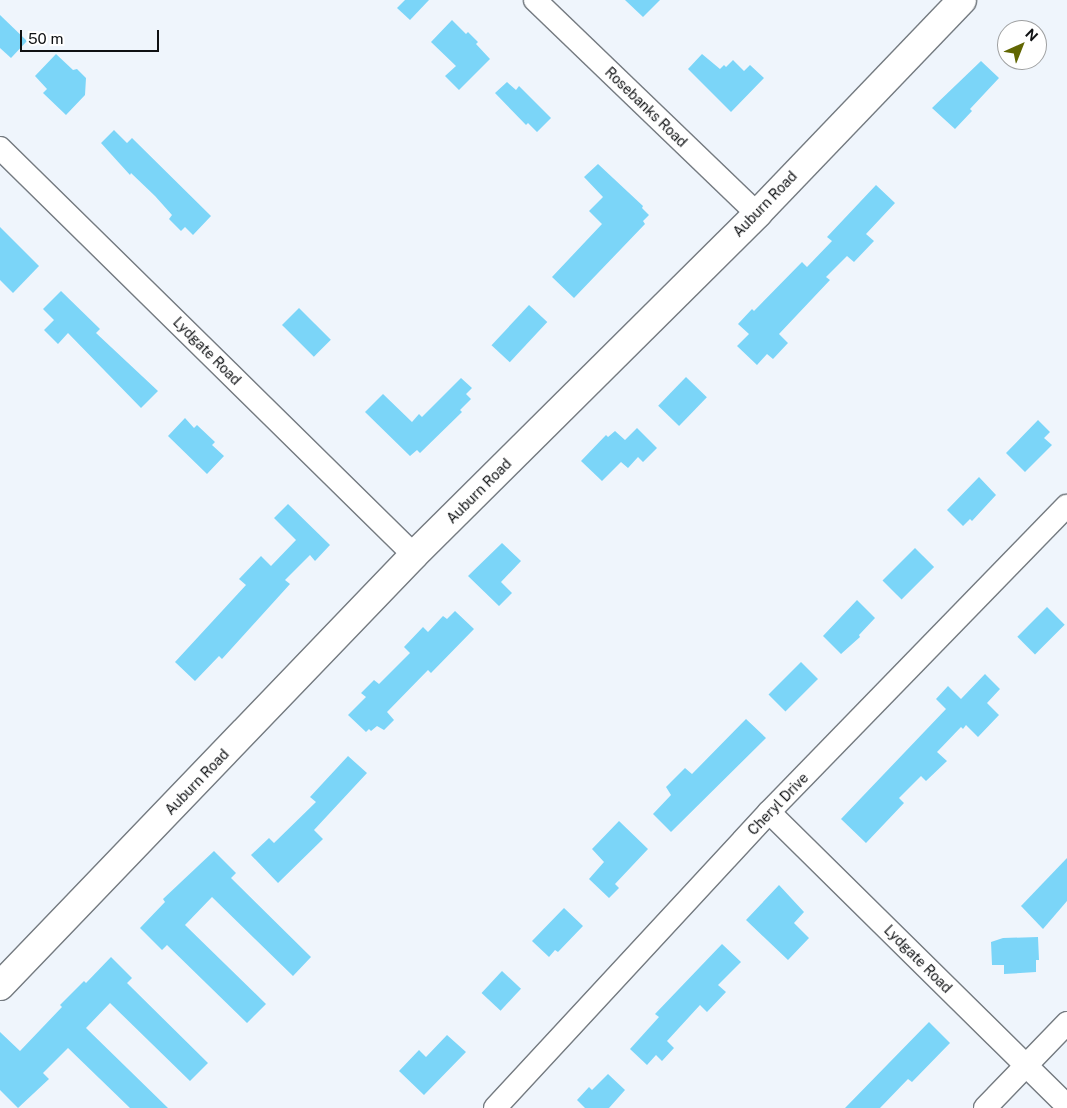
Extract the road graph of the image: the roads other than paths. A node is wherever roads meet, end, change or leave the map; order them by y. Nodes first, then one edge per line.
1 (535, 0) edge
2 (962, 0) edge
3 (0, 148) edge
4 (757, 214) junction
5 (1067, 506) edge
6 (414, 555) junction
7 (769, 812) junction
8 (0, 986) edge
9 (1067, 1023) edge
10 (1026, 1066) junction
11 (1067, 1106) edge
12 (495, 1108) edge
13 (985, 1108) edge

1 - 4 street, Rosebanks Road
2 - 4 street, Auburn Road
3 - 6 street, Lydgate Road
4 - 6 street, Auburn Road
5 - 7 street, Cheryl Drive
6 - 8 street, Auburn Road
7 - 10 street, Lydgate Road
7 - 12 street, Cheryl Drive
9 - 10 street
10 - 11 street, Lydgate Road
10 - 13 street

